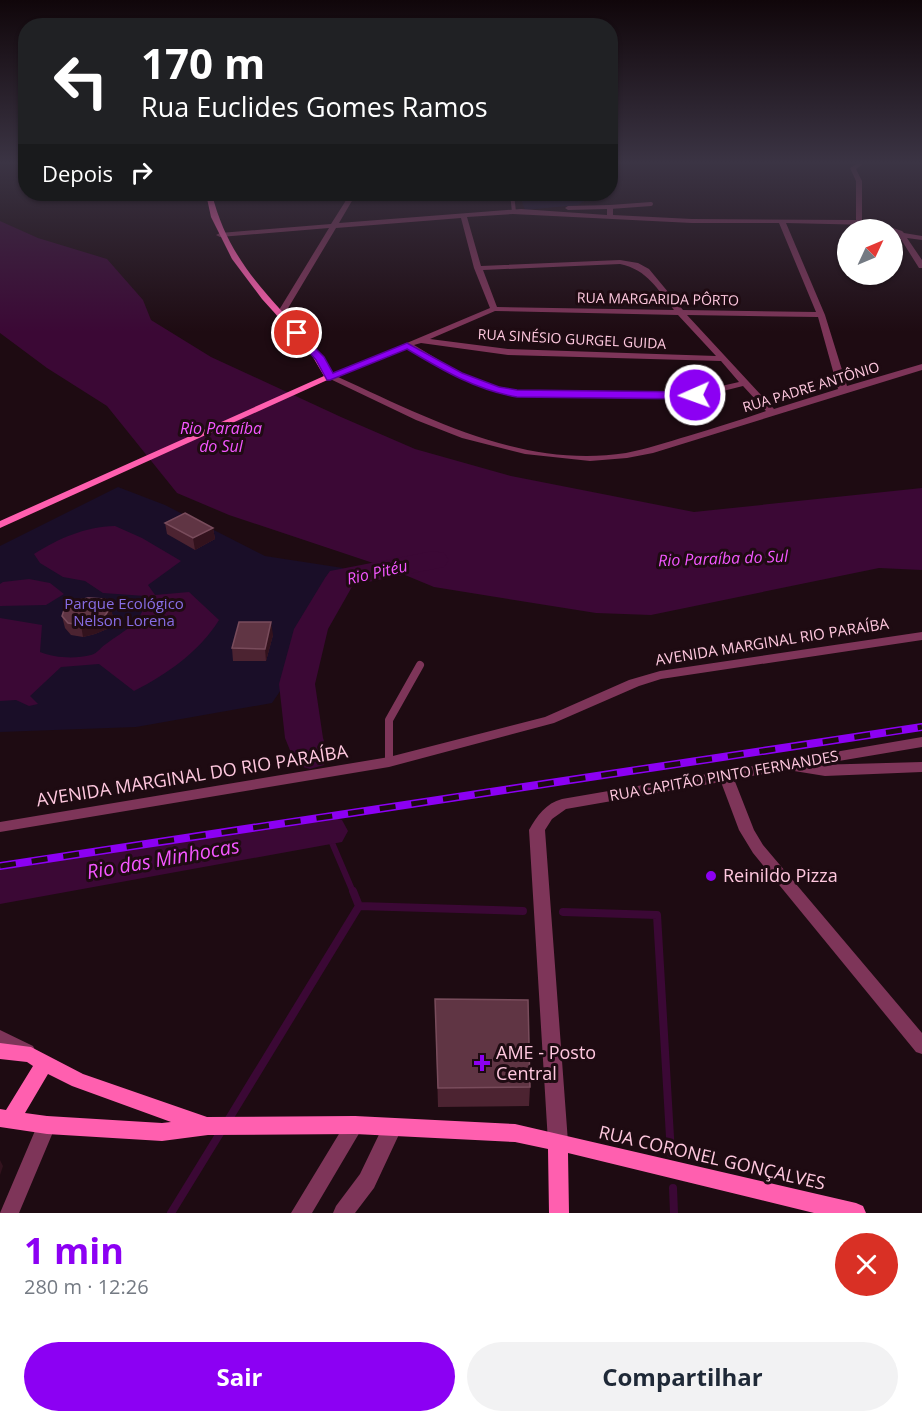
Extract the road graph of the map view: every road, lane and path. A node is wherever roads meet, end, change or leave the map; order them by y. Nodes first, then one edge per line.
1 (216, 220) edge
2 (337, 220) edge
3 (426, 220) edge
4 (465, 220) edge
5 (663, 220) edge
6 (782, 221) junction
7 (837, 221) edge
8 (333, 226) junction
9 (220, 235) junction
10 (903, 235) edge
11 (903, 237) edge
12 (922, 238) edge
13 (922, 266) edge
14 (478, 268) junction
15 (494, 309) junction
16 (681, 314) junction
17 (280, 315) junction
18 (821, 315) junction
19 (420, 340) junction
20 (407, 345) junction
21 (724, 359) junction
22 (922, 367) edge
23 (330, 377) junction
24 (746, 384) junction
25 (843, 389) junction
26 (773, 414) junction
27 (0, 525) edge
28 (922, 636) edge
29 (420, 665) dead end
30 (922, 742) edge
31 (389, 762) junction
32 (786, 765) junction
33 (922, 766) edge
34 (726, 776) junction
35 (0, 827) edge
36 (0, 1038) edge
37 (922, 1046) edge
38 (0, 1051) edge
39 (37, 1059) junction
40 (5, 1119) edge
41 (47, 1125) junction
42 (355, 1125) junction
43 (208, 1126) junction
44 (392, 1128) junction
45 (558, 1143) junction
46 (9, 1213) edge
47 (301, 1213) edge
48 (343, 1213) edge
49 (559, 1213) edge
50 (856, 1213) edge

1 - 9 main road
2 - 8 street
3 - 8 street
4 - 14 street
5 - 6 street
6 - 7 street
6 - 18 street
8 - 9 street
8 - 17 street
9 - 17 main road
10 - 12 street
11 - 13 street
14 - 15 street
14 - 16 street
15 - 16 street, RUA MARGARIDA PÔRTO
15 - 19 street
16 - 18 street, RUA MARGARIDA PÔRTO
16 - 21 street
17 - 23 main road
18 - 25 street
19 - 20 street
19 - 21 street, RUA SINÉSIO GURGEL GUIDA
20 - 23 street
20 - 24 street
21 - 24 street
22 - 25 street, RUA PADRE ANTÔNIO
23 - 26 street, RUA PADRE ANTÔNIO
23 - 27 main road
24 - 26 street
25 - 26 street, RUA PADRE ANTÔNIO
28 - 31 street, AVENIDA MARGINAL RIO PARAÍBA
29 - 31 lane
30 - 32 street, RUA CAPITÃO PINTO FERNANDES
31 - 35 street, AVENIDA MARGINAL DO RIO PARAÍBA
32 - 33 street
32 - 34 street, RUA CAPITÃO PINTO FERNANDES
34 - 37 street
34 - 45 street, RUA CAPITÃO PINTO FERNANDES
36 - 39 street
38 - 39 main road
39 - 40 main road
39 - 43 main road
40 - 41 main road
41 - 43 main road
41 - 46 street
42 - 43 main road, RUA CORONEL GONÇALVES
42 - 44 main road, RUA CORONEL GONÇALVES
42 - 47 street
44 - 45 main road, RUA CORONEL GONÇALVES
44 - 48 street
45 - 49 main road
45 - 50 main road, RUA CORONEL GONÇALVES

